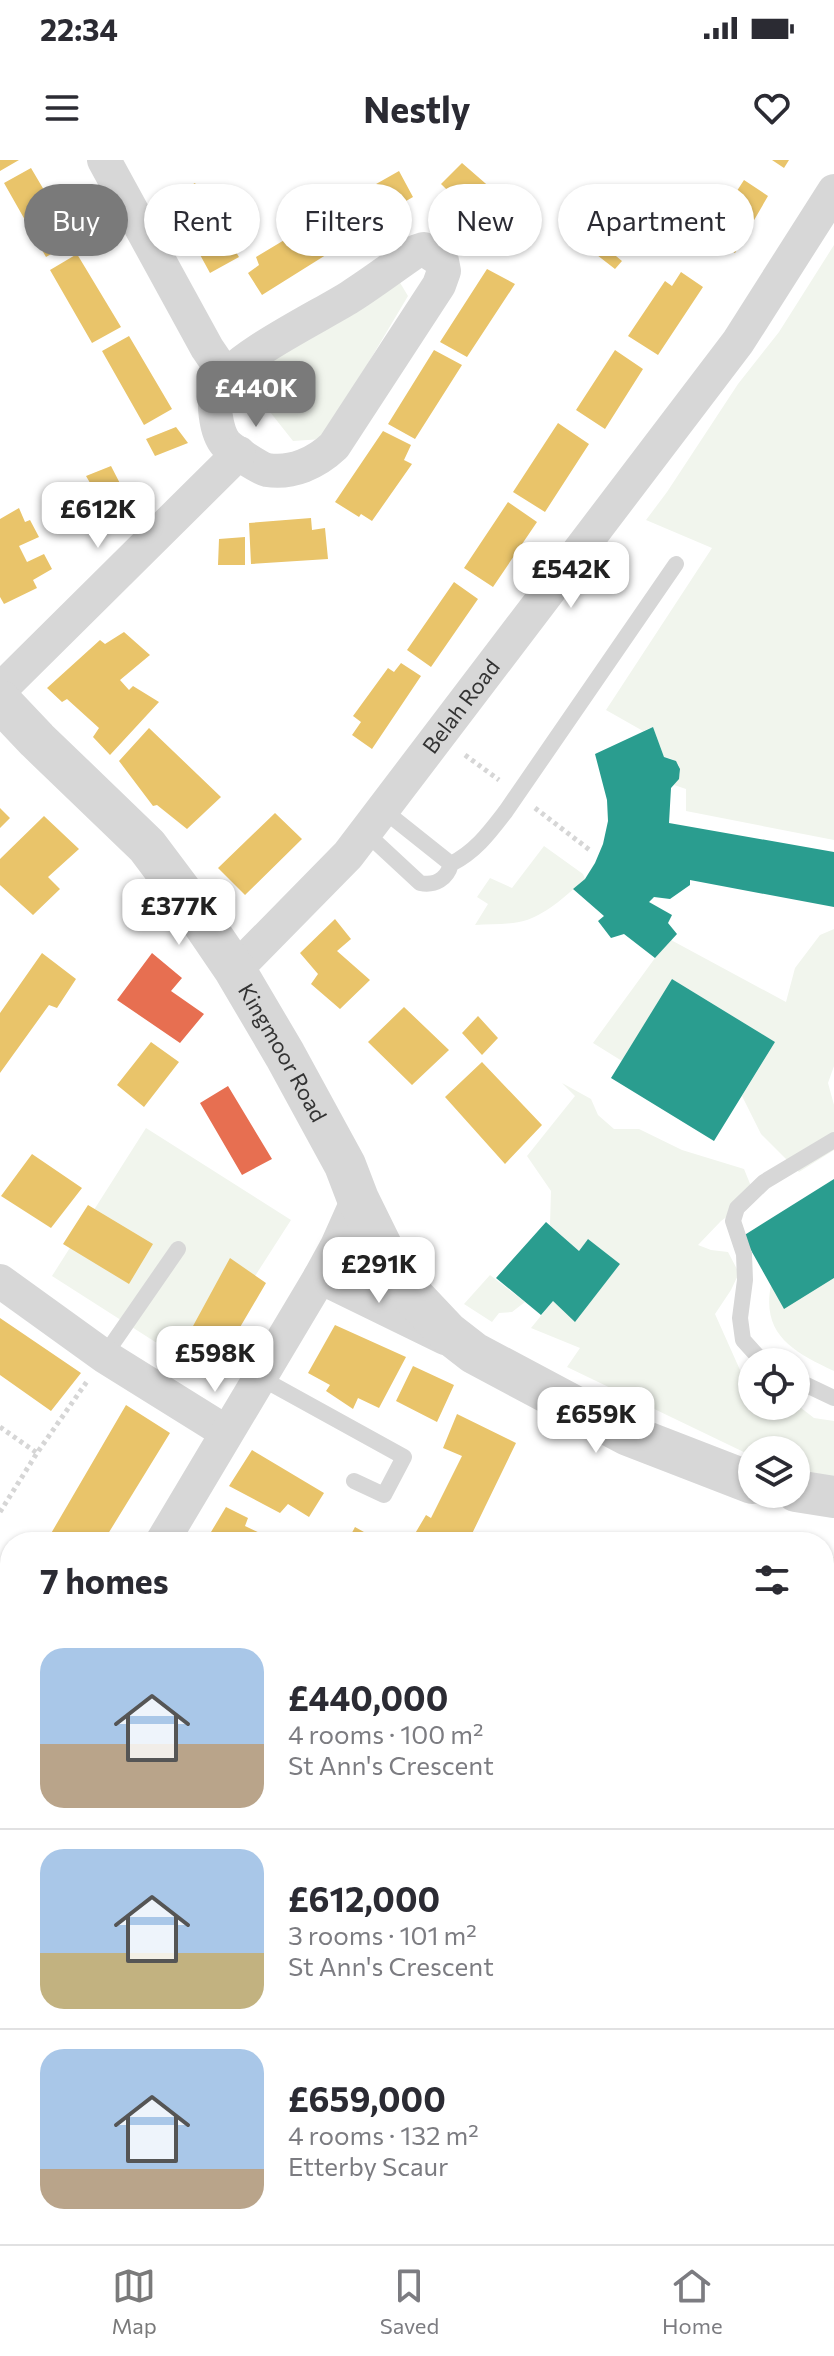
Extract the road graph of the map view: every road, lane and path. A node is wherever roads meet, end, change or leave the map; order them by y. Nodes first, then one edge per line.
1 (104, 160) edge
2 (834, 191) edge
3 (226, 376) junction
4 (239, 453) junction
5 (676, 564) dead end
6 (0, 690) edge
7 (0, 701) edge
8 (374, 820) junction
9 (451, 864) junction
10 (235, 970) junction
11 (834, 1140) edge
12 (358, 1199) junction
13 (178, 1249) dead end
14 (320, 1277) junction
15 (0, 1281) edge
16 (750, 1348) edge
17 (474, 1353) junction
18 (104, 1356) junction
19 (259, 1377) junction
20 (810, 1387) edge
21 (834, 1398) edge
22 (0, 1427) edge
23 (226, 1432) junction
24 (37, 1453) junction
25 (738, 1478) edge
26 (354, 1481) dead end
27 (810, 1493) edge
28 (834, 1497) edge
29 (0, 1512) edge
30 (168, 1532) edge

1 - 3 street
2 - 8 street, Belah Road
3 - 4 street
3 - 4 street
4 - 6 street
5 - 9 lane
7 - 10 street, Kingmoor Road
8 - 9 lane
8 - 9 lane
8 - 10 street, Belah Road
10 - 12 street, Kingmoor Road
11 - 16 lane
12 - 14 street
12 - 17 street, Kingmoor Road
13 - 18 lane
14 - 17 street
14 - 19 street
15 - 18 street
17 - 25 street, Kingmoor Road
18 - 23 street
18 - 24 path
19 - 23 street
19 - 26 lane
20 - 21 lane
22 - 24 path
23 - 30 street
24 - 29 path
27 - 28 street

